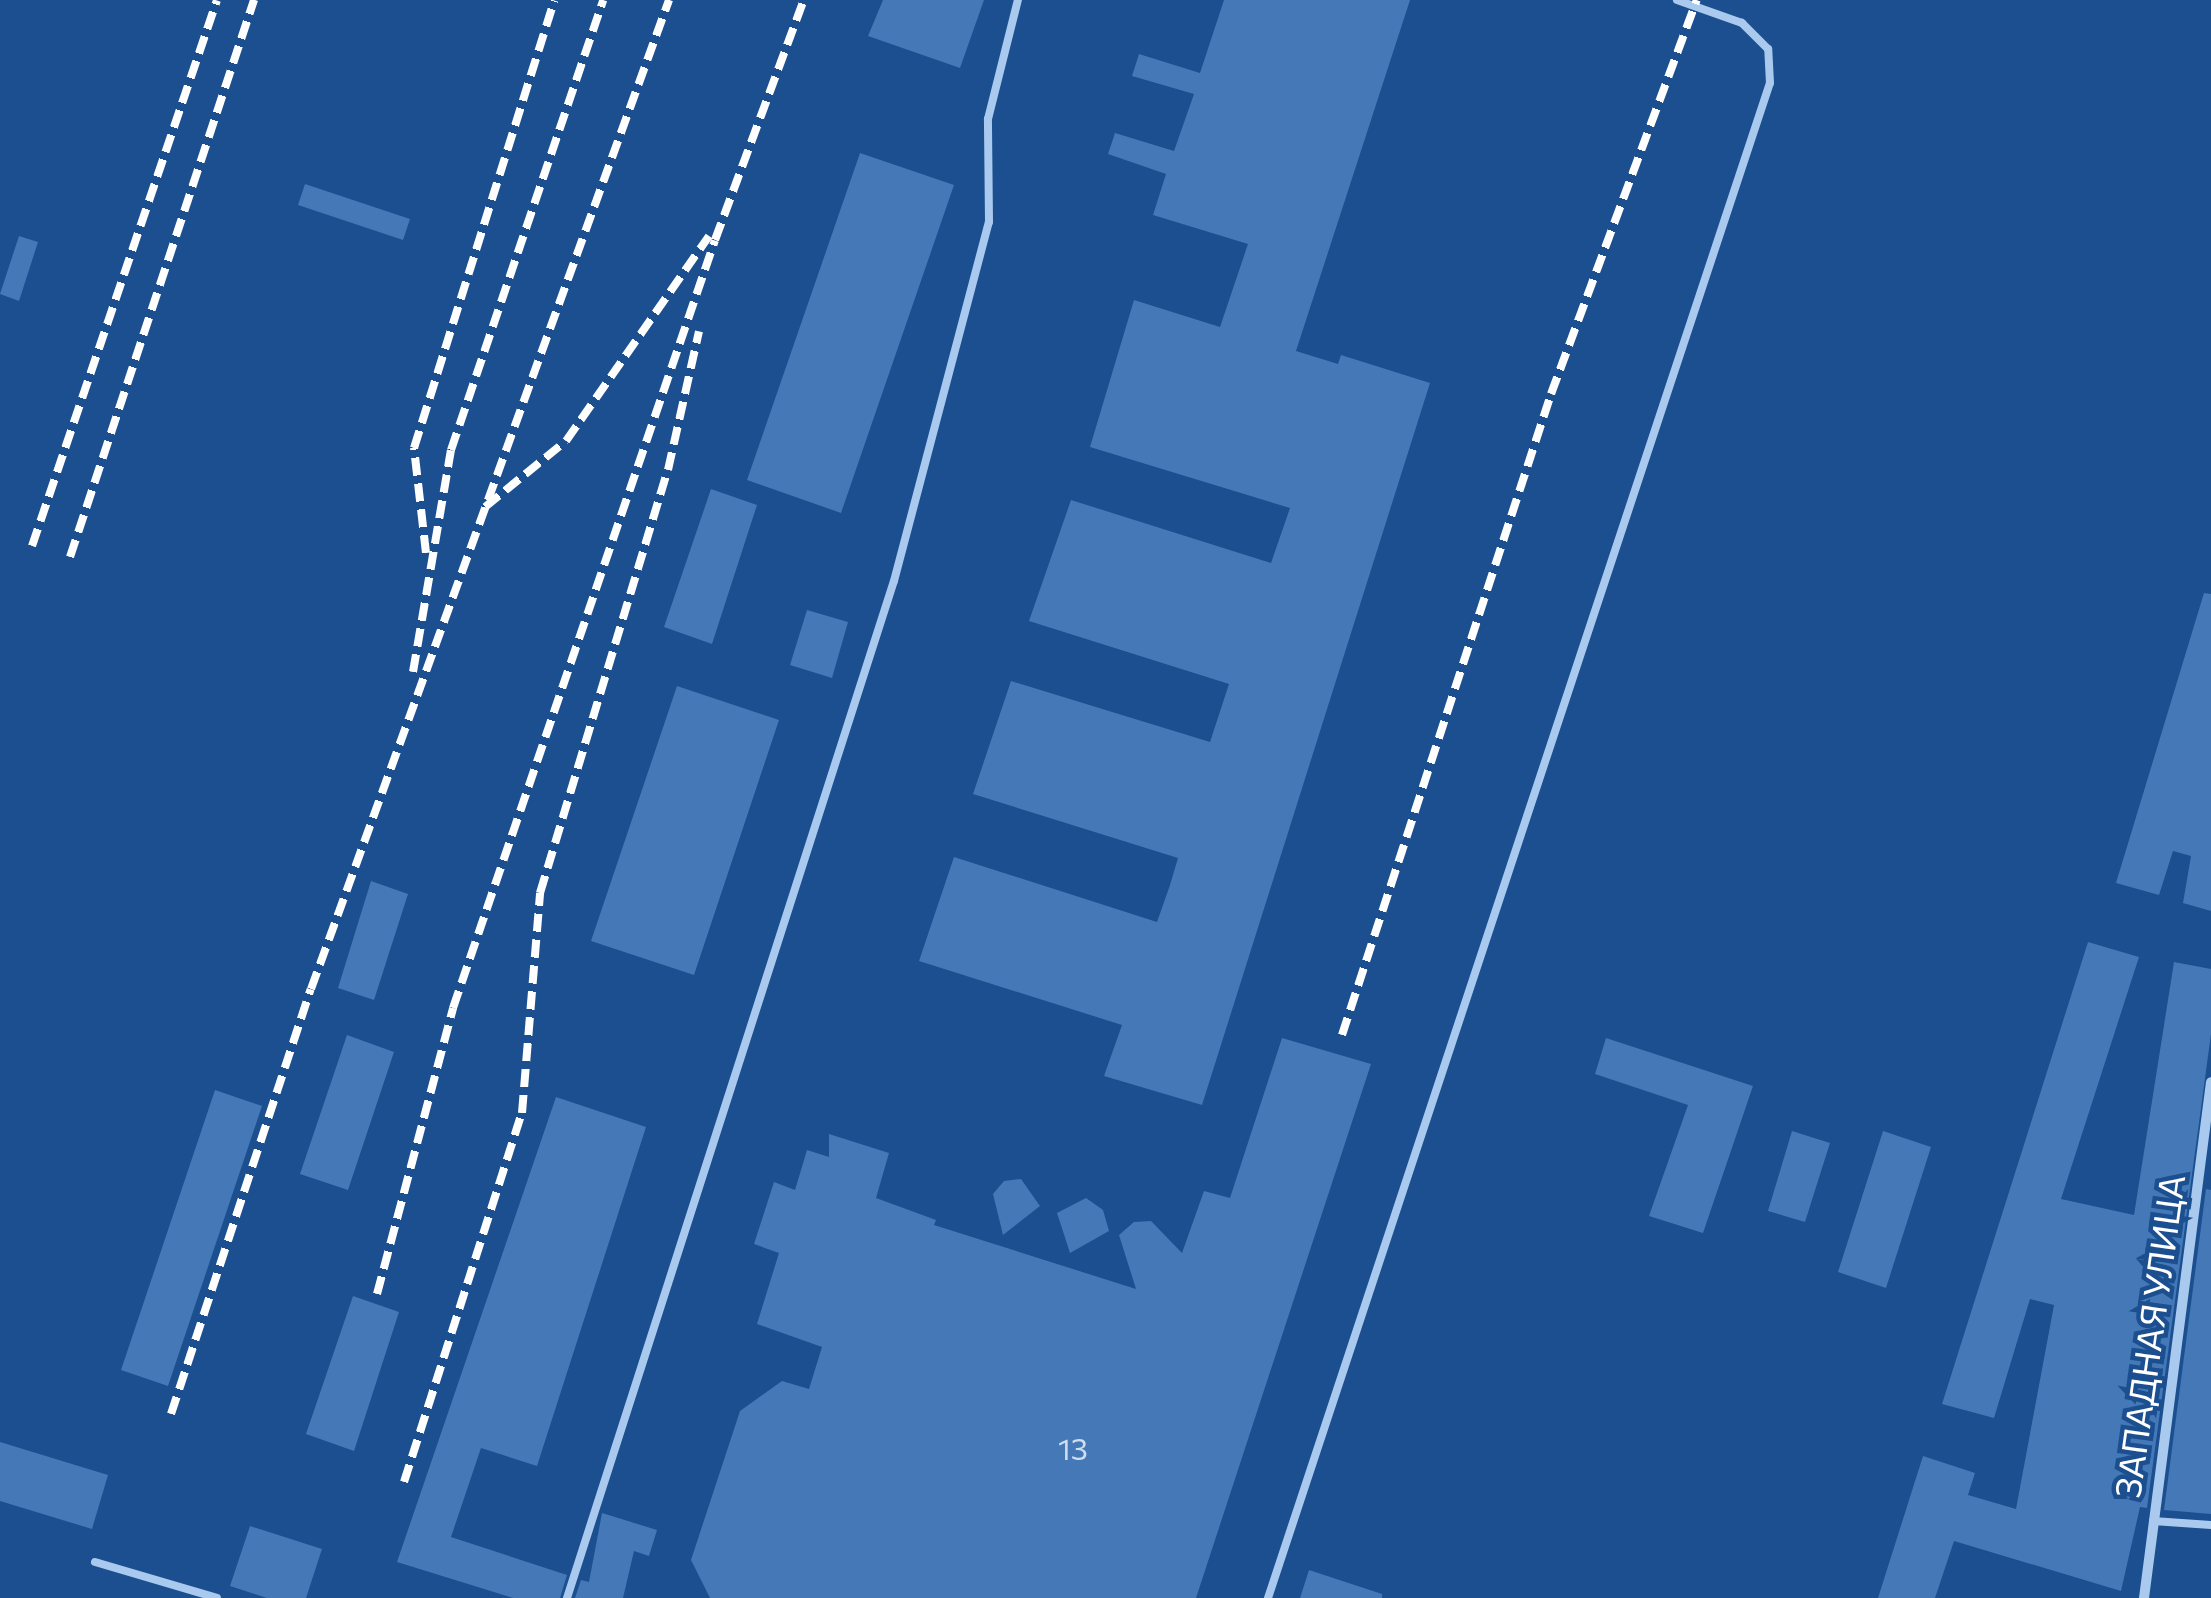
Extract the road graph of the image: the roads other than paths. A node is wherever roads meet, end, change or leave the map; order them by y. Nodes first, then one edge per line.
1 (1018, 0) edge
2 (1677, 0) edge
3 (2211, 1082) edge
4 (2153, 1520) junction
5 (2211, 1526) edge
6 (95, 1562) dead end
7 (218, 1598) edge
8 (567, 1598) edge
9 (1268, 1598) edge
10 (2144, 1598) edge

1 - 8 lane
2 - 9 lane
3 - 4 street, ЗАПАДНАЯ УЛИЦА
4 - 5 lane
4 - 10 street, ЗАПАДНАЯ УЛИЦА
6 - 7 lane

